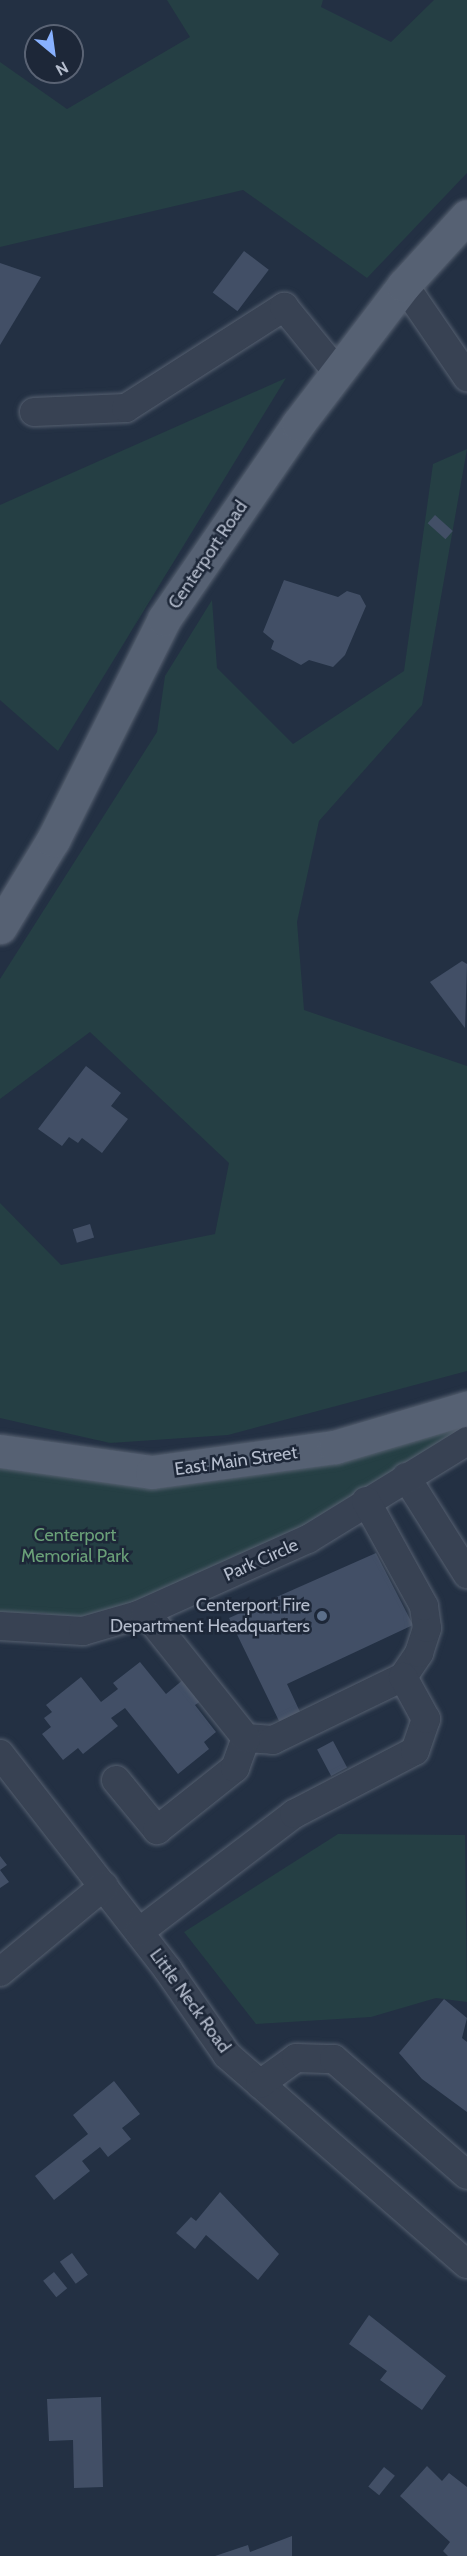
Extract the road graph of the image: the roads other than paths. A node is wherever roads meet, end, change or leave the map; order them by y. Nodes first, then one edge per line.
1 (467, 216) edge
2 (404, 285) junction
3 (338, 373) junction
4 (467, 377) edge
5 (34, 412) dead end
6 (0, 927) edge
7 (467, 1408) edge
8 (467, 1441) edge
9 (0, 1451) edge
10 (406, 1477) junction
11 (366, 1501) junction
12 (467, 1574) edge
13 (145, 1612) junction
14 (0, 1626) edge
15 (403, 1677) junction
16 (246, 1738) junction
17 (0, 1754) edge
18 (116, 1780) dead end
19 (104, 1886) junction
20 (140, 1932) junction
21 (0, 1972) edge
22 (260, 2084) junction
23 (467, 2175) edge
24 (467, 2264) edge

1 - 2 main road, Centerport Road
2 - 3 main road, Centerport Road
2 - 4 street
3 - 5 street
3 - 6 main road, Centerport Road
7 - 9 main road, East Main Street
8 - 10 street, Park Circle
10 - 11 street, Park Circle
10 - 12 street
11 - 13 street, Park Circle
11 - 15 street
13 - 14 street, Park Circle
13 - 16 street
15 - 16 street
15 - 20 street
16 - 18 street
17 - 19 street, Little Neck Road
19 - 20 street, Little Neck Road
19 - 21 street
20 - 22 street, Little Neck Road
22 - 23 street
22 - 24 street, Little Neck Road

